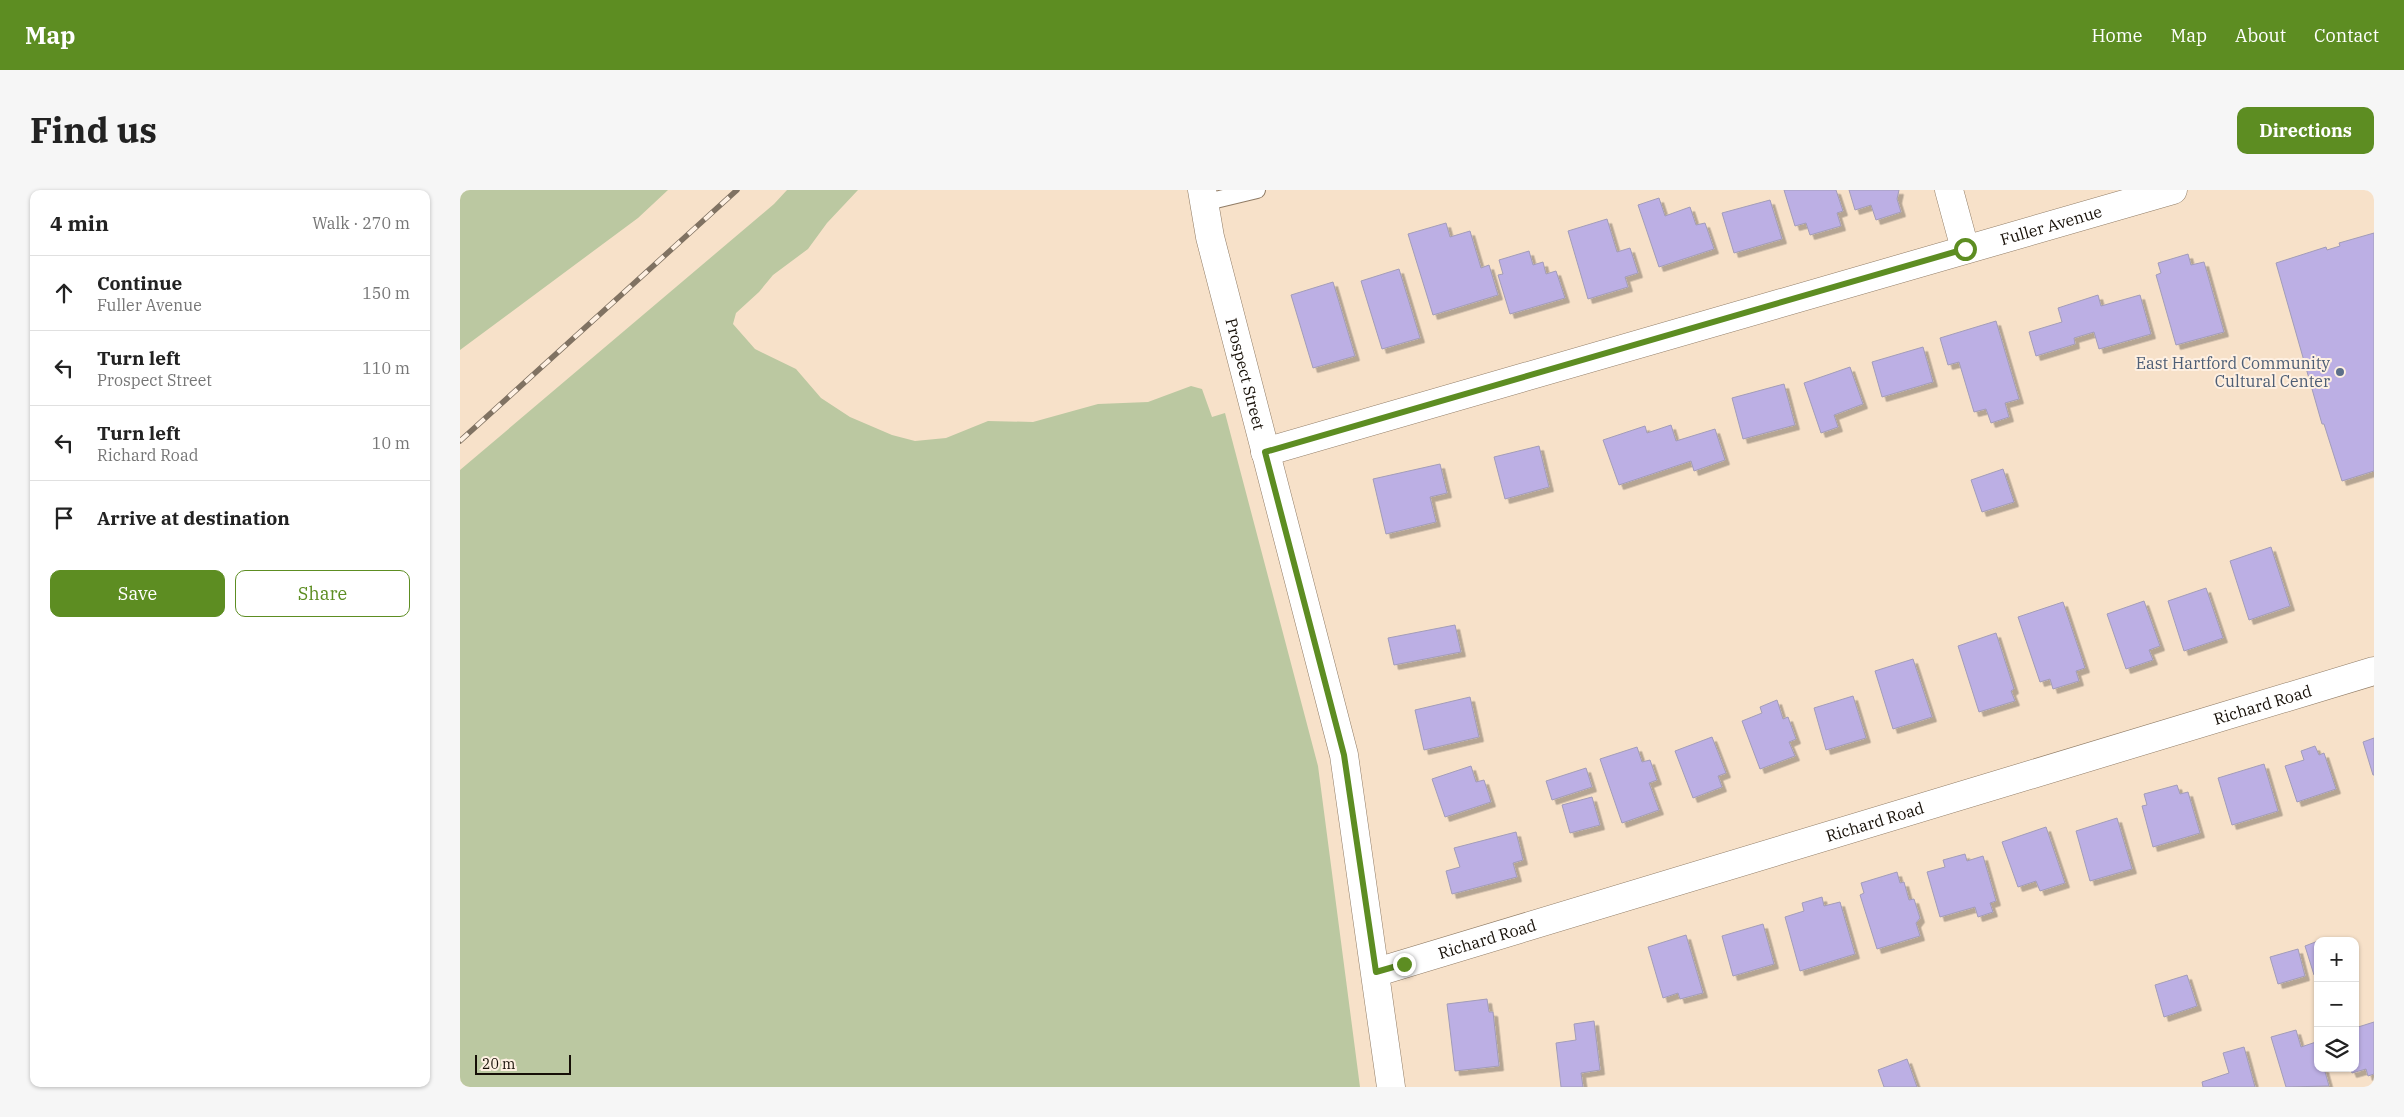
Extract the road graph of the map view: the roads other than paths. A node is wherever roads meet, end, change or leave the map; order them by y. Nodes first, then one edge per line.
1 (1257, 190) edge
2 (1949, 190) edge
3 (2173, 190) edge
4 (1203, 196) edge
5 (1965, 249) junction
6 (1265, 452) junction
7 (2374, 671) edge
8 (1376, 972) junction
9 (1391, 1087) edge

1 - 4 lane
2 - 5 street
3 - 5 street, Fuller Avenue
4 - 6 street, Prospect Street
5 - 6 street, Fuller Avenue
6 - 8 street, Prospect Street
7 - 8 street, Richard Road
8 - 9 street, Prospect Street

